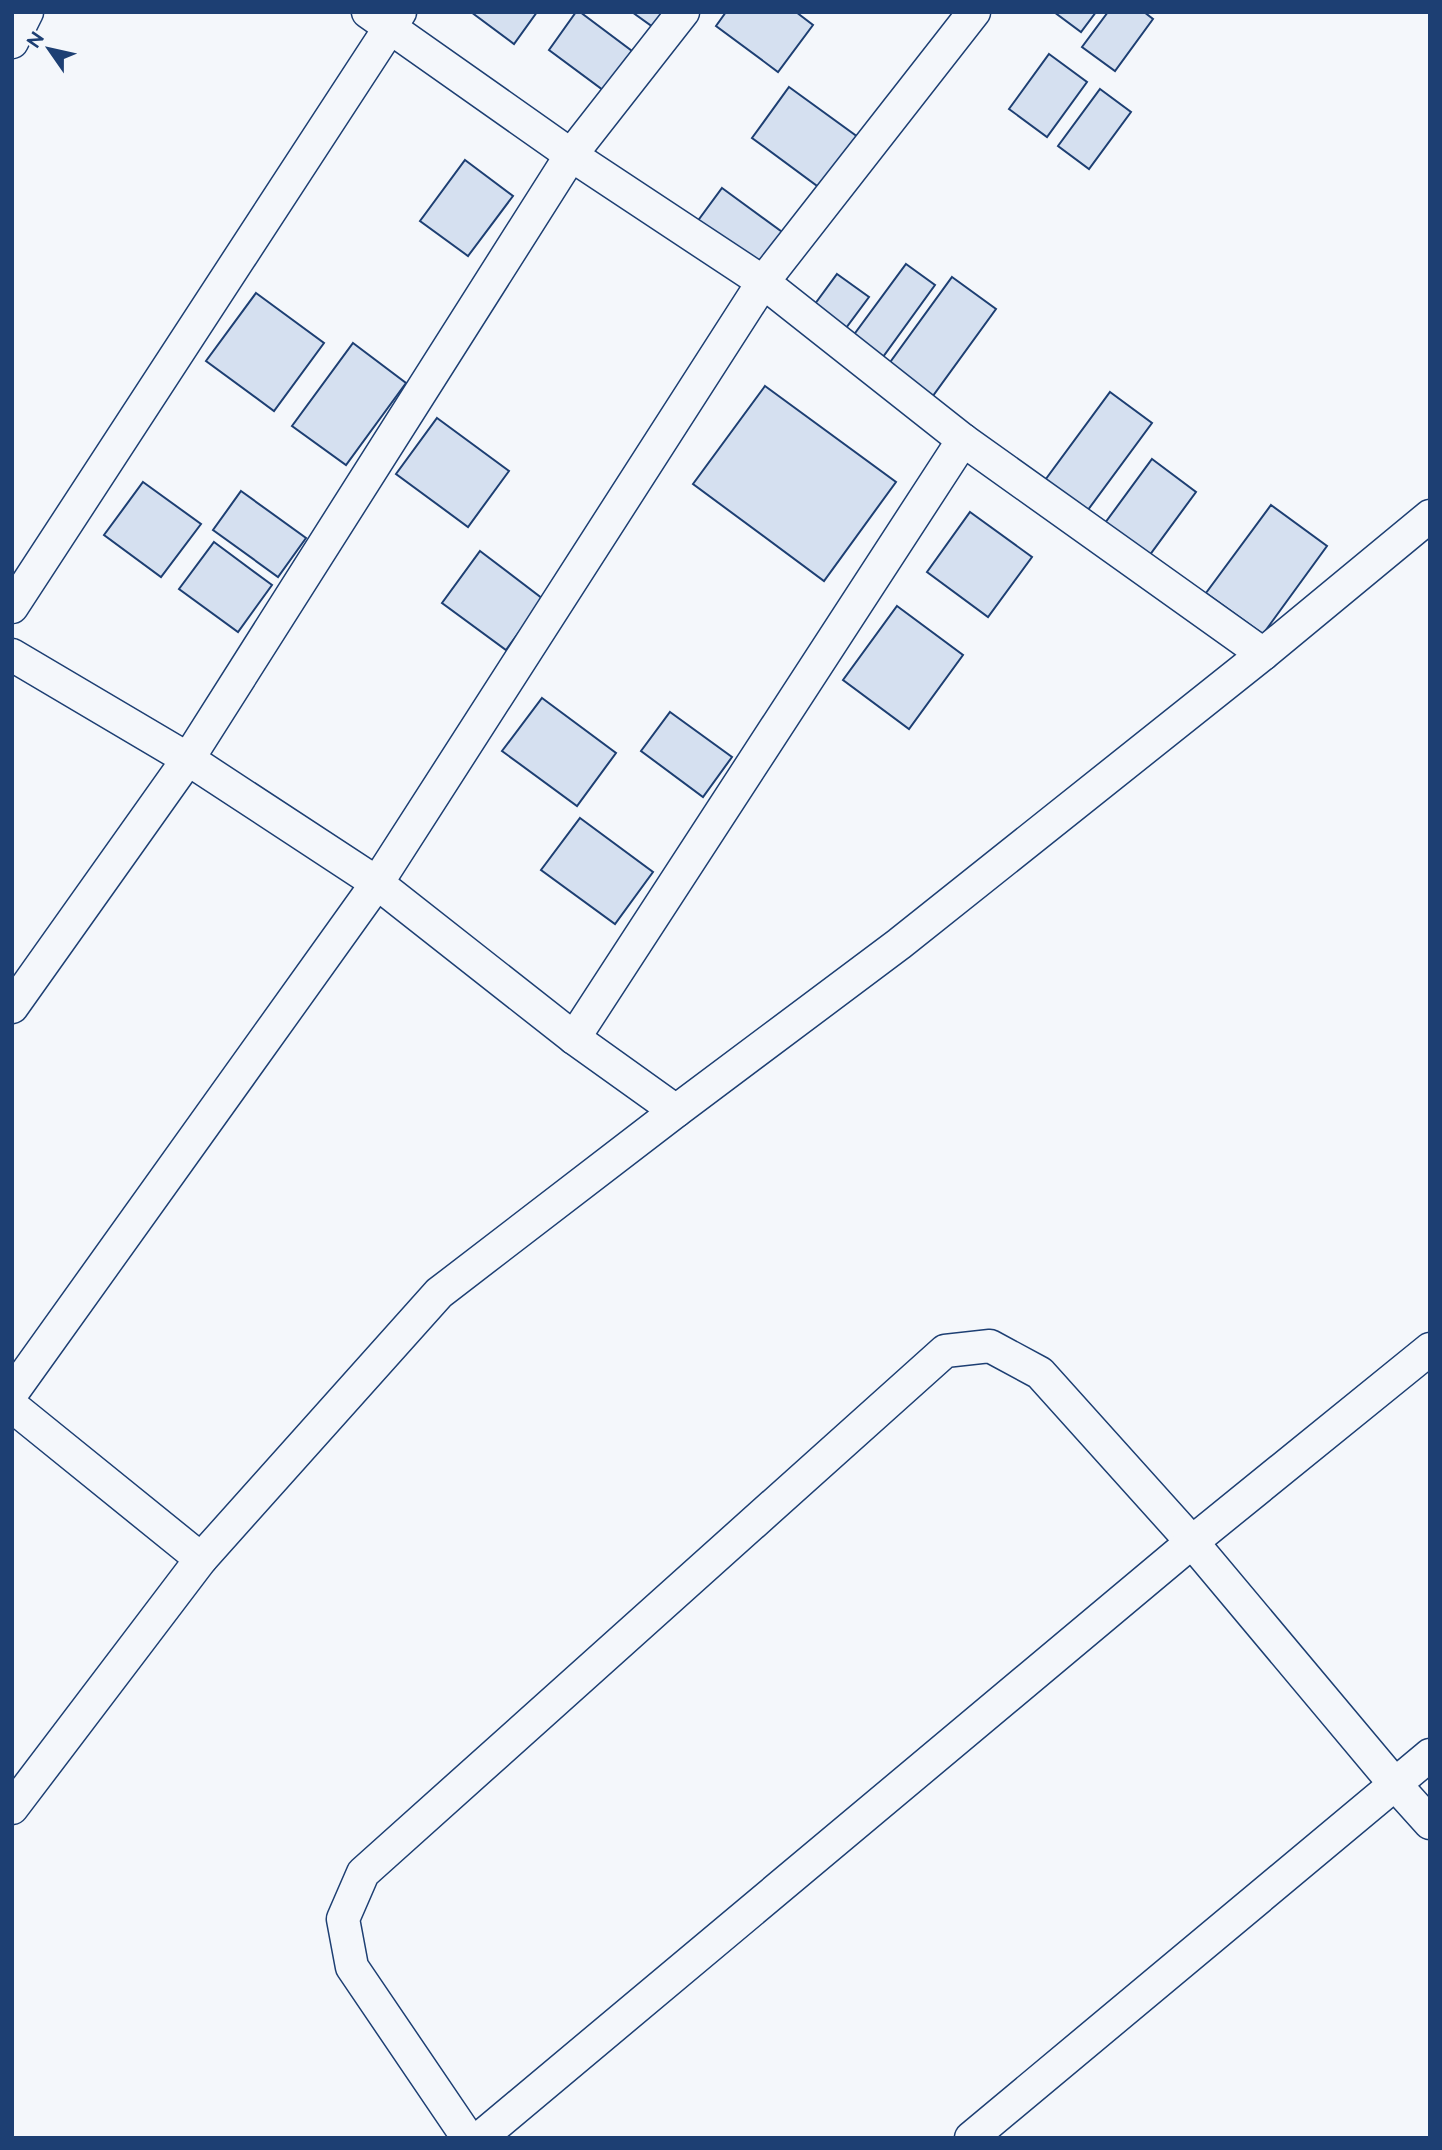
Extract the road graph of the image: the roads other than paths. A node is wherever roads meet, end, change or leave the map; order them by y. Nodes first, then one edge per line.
1 (27, 12) edge
2 (683, 12) edge
3 (974, 12) edge
4 (386, 17) edge
5 (12, 42) edge
6 (571, 155) junction
7 (763, 282) junction
8 (963, 440) junction
9 (1430, 516) edge
10 (12, 607) edge
11 (1263, 654) junction
12 (12, 655) edge
13 (188, 759) junction
14 (377, 883) junction
15 (12, 1007) edge
16 (574, 1038) junction
17 (676, 1111) junction
18 (1430, 1349) edge
19 (12, 1393) edge
20 (12, 1406) edge
21 (1192, 1542) junction
22 (201, 1559) junction
23 (1430, 1755) edge
24 (1394, 1783) junction
25 (12, 1808) edge
26 (1430, 1823) edge
27 (468, 2138) edge
28 (480, 2138) edge
29 (971, 2138) edge

1 - 5 street
2 - 6 street
3 - 7 street
4 - 6 street
4 - 10 street
6 - 7 street
6 - 13 street
7 - 8 street
7 - 14 street
8 - 11 street
8 - 16 street
9 - 11 street
11 - 17 street
12 - 13 street
13 - 14 street
13 - 15 street
14 - 16 street
14 - 19 street
16 - 17 street
17 - 22 street
18 - 21 street
20 - 22 street
21 - 24 street
21 - 27 street
21 - 28 street
22 - 25 street
23 - 24 street
24 - 26 street
24 - 29 street

